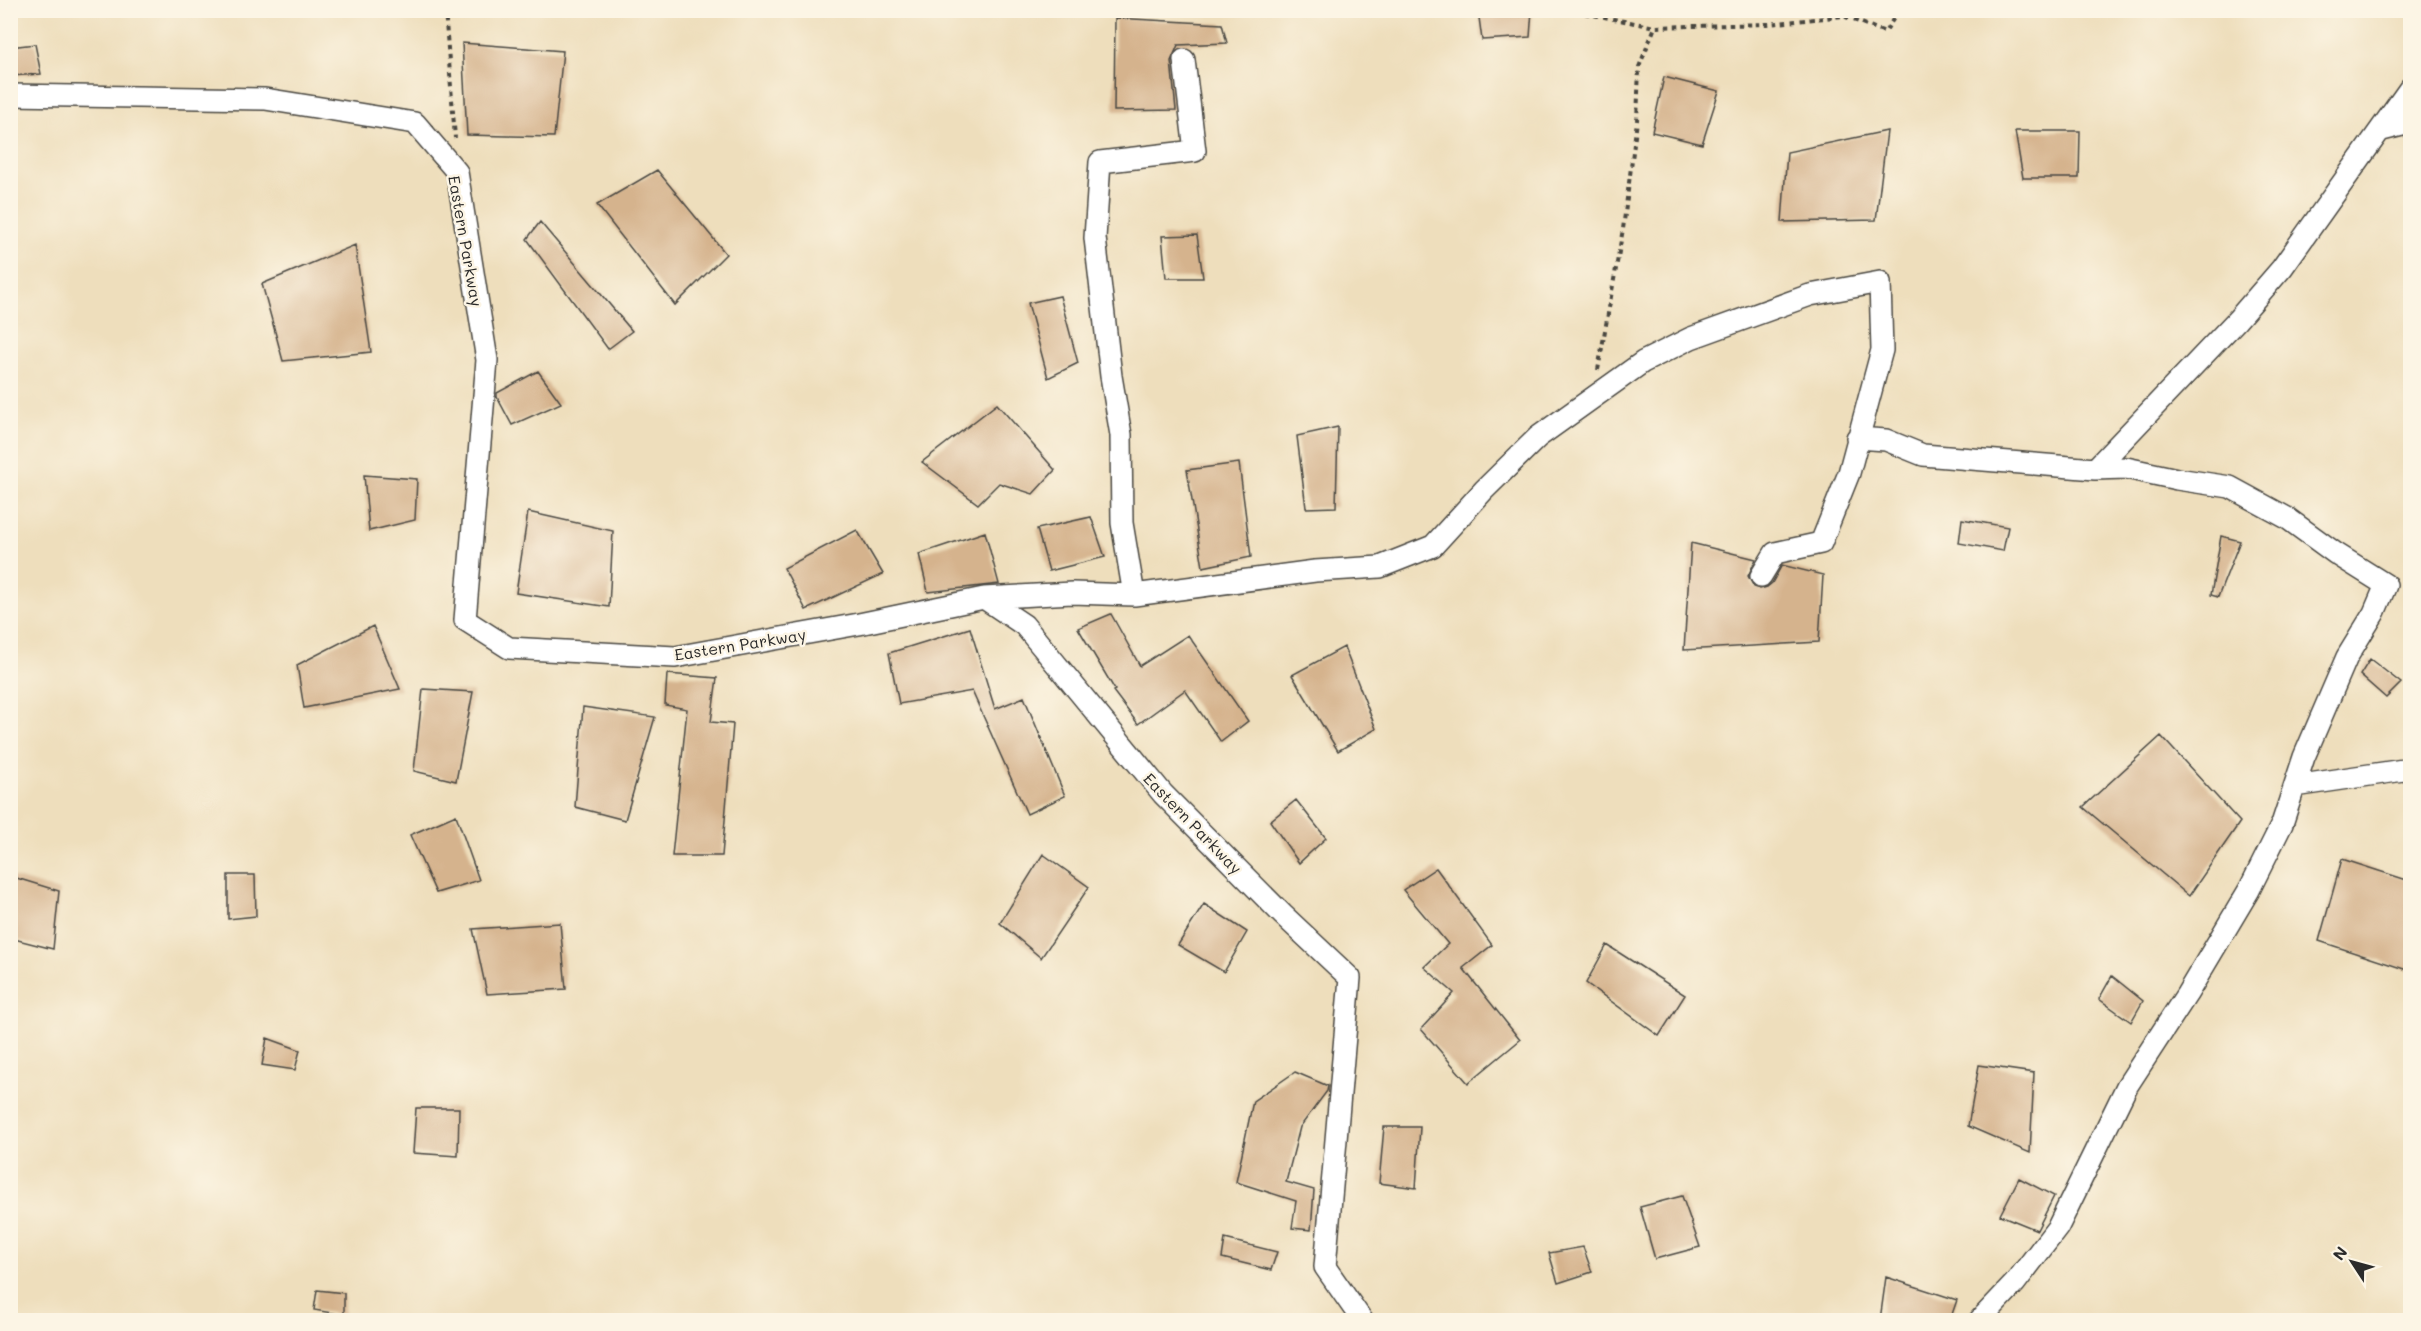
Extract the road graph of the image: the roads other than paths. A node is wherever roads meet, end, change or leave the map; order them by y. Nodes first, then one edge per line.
1 (1184, 60) dead end
2 (2410, 88) edge
3 (10, 96) edge
4 (2410, 123) edge
5 (2382, 130) junction
6 (1857, 438) junction
7 (2095, 469) junction
8 (1761, 576) dead end
9 (1134, 595) junction
10 (984, 598) junction
11 (2410, 769) edge
12 (2295, 786) junction
13 (1362, 1320) edge
14 (1980, 1320) edge

1 - 9 street
2 - 5 street
3 - 10 street, Eastern Parkway
4 - 5 street
5 - 7 street
6 - 7 street
6 - 8 street
6 - 9 street
7 - 12 street
9 - 10 street
10 - 13 street, Eastern Parkway
11 - 12 street
12 - 14 street

